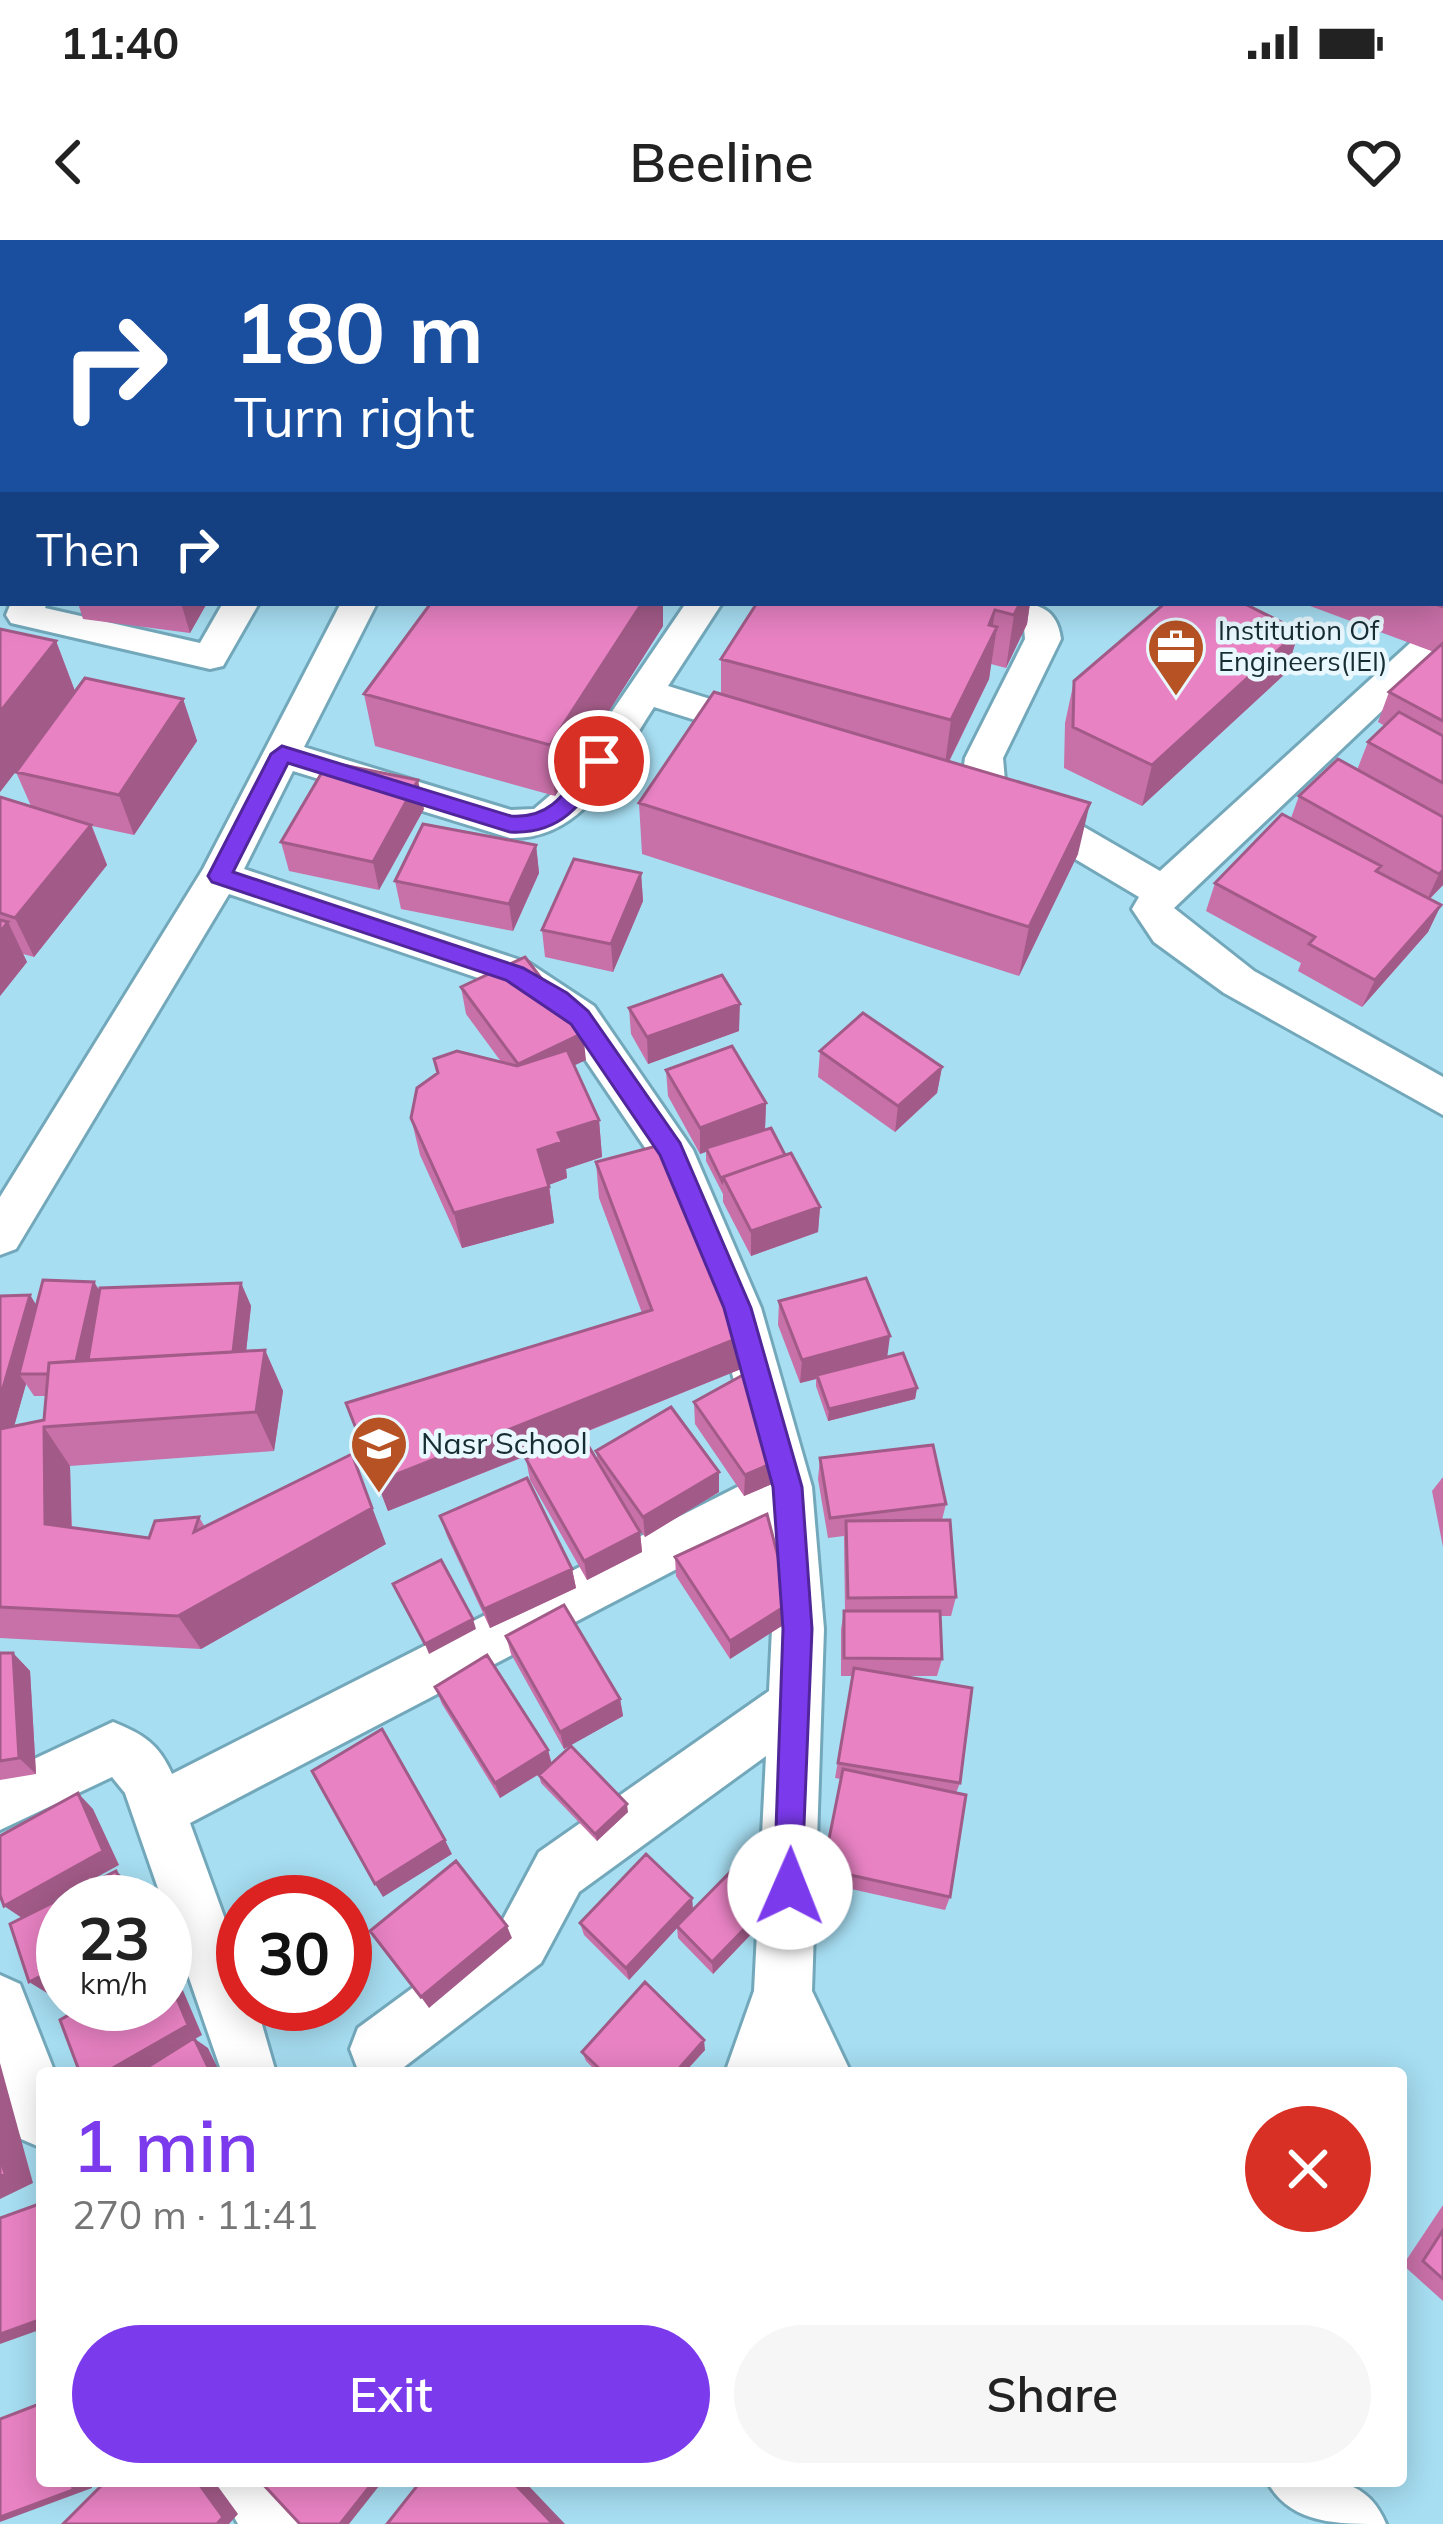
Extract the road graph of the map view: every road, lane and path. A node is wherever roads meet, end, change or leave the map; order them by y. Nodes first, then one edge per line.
1 (28, 606) edge
2 (239, 606) edge
3 (357, 606) edge
4 (702, 606) edge
5 (1017, 606) edge
6 (1411, 606) edge
7 (1443, 618) edge
8 (1443, 633) edge
9 (646, 692) junction
10 (799, 739) edge
11 (282, 754) junction
12 (951, 784) edge
13 (1001, 798) junction
14 (220, 876) junction
15 (1163, 892) junction
16 (1443, 1098) edge
17 (0, 1236) edge
18 (788, 1487) junction
19 (793, 1706) junction
20 (0, 1803) edge
21 (158, 1810) junction
22 (783, 1991) junction
23 (0, 2004) edge
24 (380, 2049) dead end
25 (249, 2067) dead end
26 (756, 2067) edge
27 (818, 2067) edge
28 (36, 2102) edge
29 (251, 2487) edge
30 (1307, 2487) edge
31 (278, 2524) edge
32 (1353, 2524) edge

1 - 2 street
3 - 11 street
4 - 9 street
5 - 13 street
6 - 7 highway
8 - 15 street
9 - 10 street
9 - 11 street
11 - 14 street
12 - 13 street
13 - 15 street
14 - 17 street
14 - 18 street
15 - 16 street
18 - 19 street
18 - 21 street
19 - 22 street
19 - 24 street
20 - 21 street
21 - 25 street
22 - 26 street
22 - 27 street
23 - 28 street
29 - 31 street
30 - 32 street

